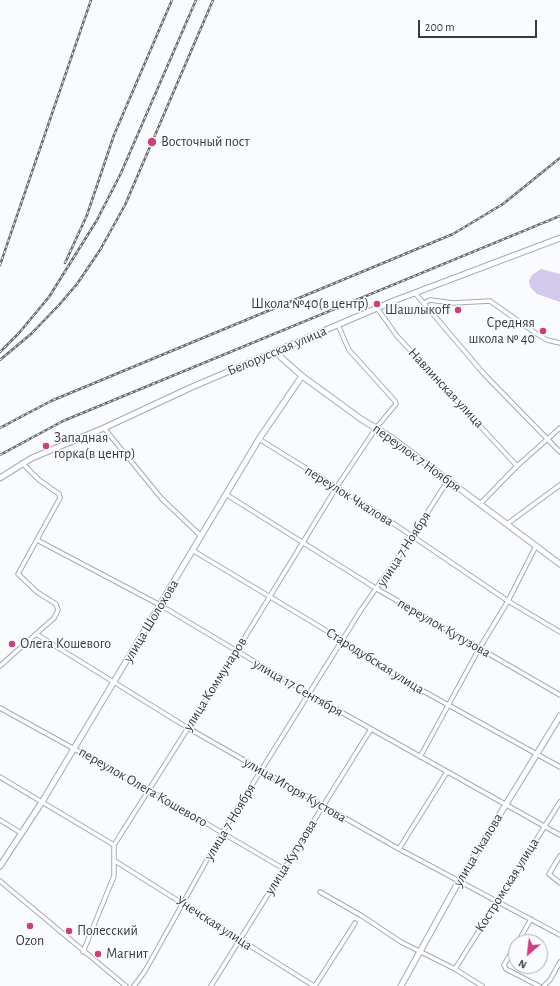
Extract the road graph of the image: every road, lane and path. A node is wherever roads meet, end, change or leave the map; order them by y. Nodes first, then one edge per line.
1 (560, 238) edge
2 (415, 293) junction
3 (424, 303) junction
4 (378, 308) junction
5 (338, 326) junction
6 (560, 343) edge
7 (275, 352) junction
8 (302, 376) junction
9 (104, 428) junction
10 (376, 428) junction
11 (560, 428) edge
12 (259, 439) junction
13 (547, 439) junction
14 (560, 452) edge
15 (22, 463) junction
16 (517, 466) junction
17 (0, 478) edge
18 (448, 480) junction
19 (559, 487) edge
20 (336, 488) junction
21 (227, 495) junction
22 (480, 504) junction
23 (507, 524) junction
24 (201, 536) junction
25 (412, 537) junction
26 (37, 540) junction
27 (302, 542) junction
28 (536, 546) junction
29 (192, 550) junction
30 (560, 564) edge
31 (377, 589) junction
32 (268, 598) junction
33 (508, 601) junction
34 (160, 605) junction
35 (560, 632) edge
36 (36, 634) junction
37 (342, 640) junction
38 (479, 649) junction
39 (236, 652) junction
40 (0, 666) edge
41 (113, 683) junction
42 (309, 694) junction
43 (560, 695) edge
44 (448, 706) junction
45 (0, 708) edge
46 (560, 716) edge
47 (188, 728) junction
48 (371, 729) junction
49 (73, 748) junction
50 (537, 755) junction
51 (420, 757) junction
52 (560, 767) edge
53 (261, 771) junction
54 (447, 772) junction
55 (0, 777) edge
56 (149, 790) junction
57 (42, 802) junction
58 (560, 802) edge
59 (505, 804) junction
60 (324, 806) junction
61 (0, 820) edge
62 (545, 826) junction
63 (222, 833) junction
64 (21, 834) junction
65 (560, 835) edge
66 (114, 845) junction
67 (400, 849) junction
68 (560, 856) edge
69 (115, 861) junction
70 (0, 866) edge
71 (284, 869) junction
72 (0, 881) edge
73 (459, 881) junction
74 (560, 883) edge
75 (320, 892) dead end
76 (497, 901) junction
77 (183, 902) junction
78 (531, 920) junction
79 (355, 923) dead end
80 (523, 934) edge
81 (560, 935) edge
82 (239, 940) junction
83 (421, 950) junction
84 (83, 952) junction
85 (508, 958) edge
86 (560, 962) edge
87 (455, 969) junction
88 (508, 970) edge
89 (516, 974) edge
90 (126, 986) edge
91 (134, 986) edge
92 (211, 986) edge
93 (314, 986) edge
94 (401, 986) edge
95 (482, 986) edge
96 (539, 986) edge
97 (544, 986) edge

1 - 2 street, Белорусская улица
2 - 3 street
2 - 4 street, Белорусская улица
3 - 6 street
3 - 13 street
4 - 5 street, Белорусская улица
4 - 16 street, Навлинская улица
5 - 7 street, Белорусская улица
5 - 10 street, улица Коммунаров
7 - 8 street, переулок 7 Ноября
7 - 9 street, Белорусская улица
8 - 10 street, переулок 7 Ноября
8 - 12 street, улица Шолохова
9 - 15 street, Белорусская улица
9 - 24 street
10 - 18 street, переулок 7 Ноября
10 - 20 street, улица Коммунаров
11 - 13 street
12 - 20 street, переулок Чкалова
12 - 21 street, улица Шолохова
13 - 14 street
13 - 16 street
15 - 17 street, Белорусская улица
15 - 26 street
16 - 22 street
18 - 22 street, переулок 7 Ноября
18 - 25 street, улица 7 Ноября
19 - 23 street
20 - 25 street, переулок Чкалова
20 - 27 street, улица Коммунаров
21 - 24 street, улица Шолохова
21 - 27 street, переулок Кутузова
22 - 23 street, переулок 7 Ноября
23 - 28 street, переулок 7 Ноября
24 - 29 street, улица Шолохова
25 - 31 street, улица 7 Ноября
25 - 33 street, переулок Чкалова
26 - 34 street, улица 17 Сентября
26 - 36 street
27 - 31 street, переулок Кутузова
27 - 32 street, улица Коммунаров
28 - 30 street, переулок 7 Ноября
28 - 33 street
29 - 32 street, Стародубская улица
29 - 34 street, улица Шолохова
31 - 37 street, улица 7 Ноября
31 - 38 street, переулок Кутузова
32 - 37 street, Стародубская улица
32 - 39 street, улица Коммунаров
33 - 35 street, переулок Чкалова
33 - 38 street
34 - 39 street, улица 17 Сентября
34 - 41 street, улица Шолохова
36 - 40 street
36 - 41 street, улица Игоря Кустова
37 - 42 street, улица 7 Ноября
37 - 44 street, Стародубская улица
38 - 43 street, переулок Кутузова
38 - 44 street
39 - 42 street, улица 17 Сентября
39 - 47 street, улица Коммунаров
41 - 47 street, улица Игоря Кустова
41 - 49 street, улица Шолохова
42 - 48 street, улица 17 Сентября
42 - 53 street, улица 7 Ноября
44 - 50 street, Стародубская улица
44 - 51 street
45 - 49 street, переулок Олега Кошевого
46 - 50 street, улица Чкалова
47 - 53 street, улица Игоря Кустова
47 - 56 street, улица Коммунаров
48 - 51 street, улица 17 Сентября
48 - 60 street, улица Кутузова
49 - 56 street, переулок Олега Кошевого
49 - 57 street, улица Шолохова
50 - 52 street, Стародубская улица
50 - 59 street, улица Чкалова
51 - 54 street, улица 17 Сентября
53 - 60 street, улица Игоря Кустова
53 - 63 street, улица 7 Ноября
54 - 59 street, улица 17 Сентября
54 - 67 street
55 - 57 street
56 - 63 street, переулок Олега Кошевого
56 - 66 street, улица Коммунаров
57 - 64 street, улица Шолохова
57 - 66 street
58 - 62 street, Костромская улица
59 - 62 street, улица 17 Сентября
59 - 73 street, улица Чкалова
60 - 67 street, улица Игоря Кустова
60 - 71 street, улица Кутузова
61 - 64 street
62 - 65 street, улица 17 Сентября
62 - 76 street, Костромская улица
63 - 71 street, переулок Олега Кошевого
63 - 77 street, улица 7 Ноября
64 - 70 street, улица Шолохова
66 - 69 street
67 - 73 street, улица Игоря Кустова
68 - 74 street
69 - 77 street, Унечская улица
69 - 84 street
71 - 82 street, улица Кутузова
72 - 84 street
73 - 76 street, улица Игоря Кустова
73 - 83 street, улица Чкалова
75 - 83 street
76 - 78 street, улица Игоря Кустова
76 - 87 street, Костромская улица
77 - 82 street, Унечская улица
77 - 91 street, улица 7 Ноября
78 - 80 street
78 - 81 street, улица Игоря Кустова
79 - 93 street
82 - 92 street, улица Кутузова
82 - 93 street, Унечская улица
83 - 87 street
83 - 94 street, улица Чкалова
84 - 90 street
85 - 88 street
86 - 97 street
87 - 95 street
89 - 96 street

